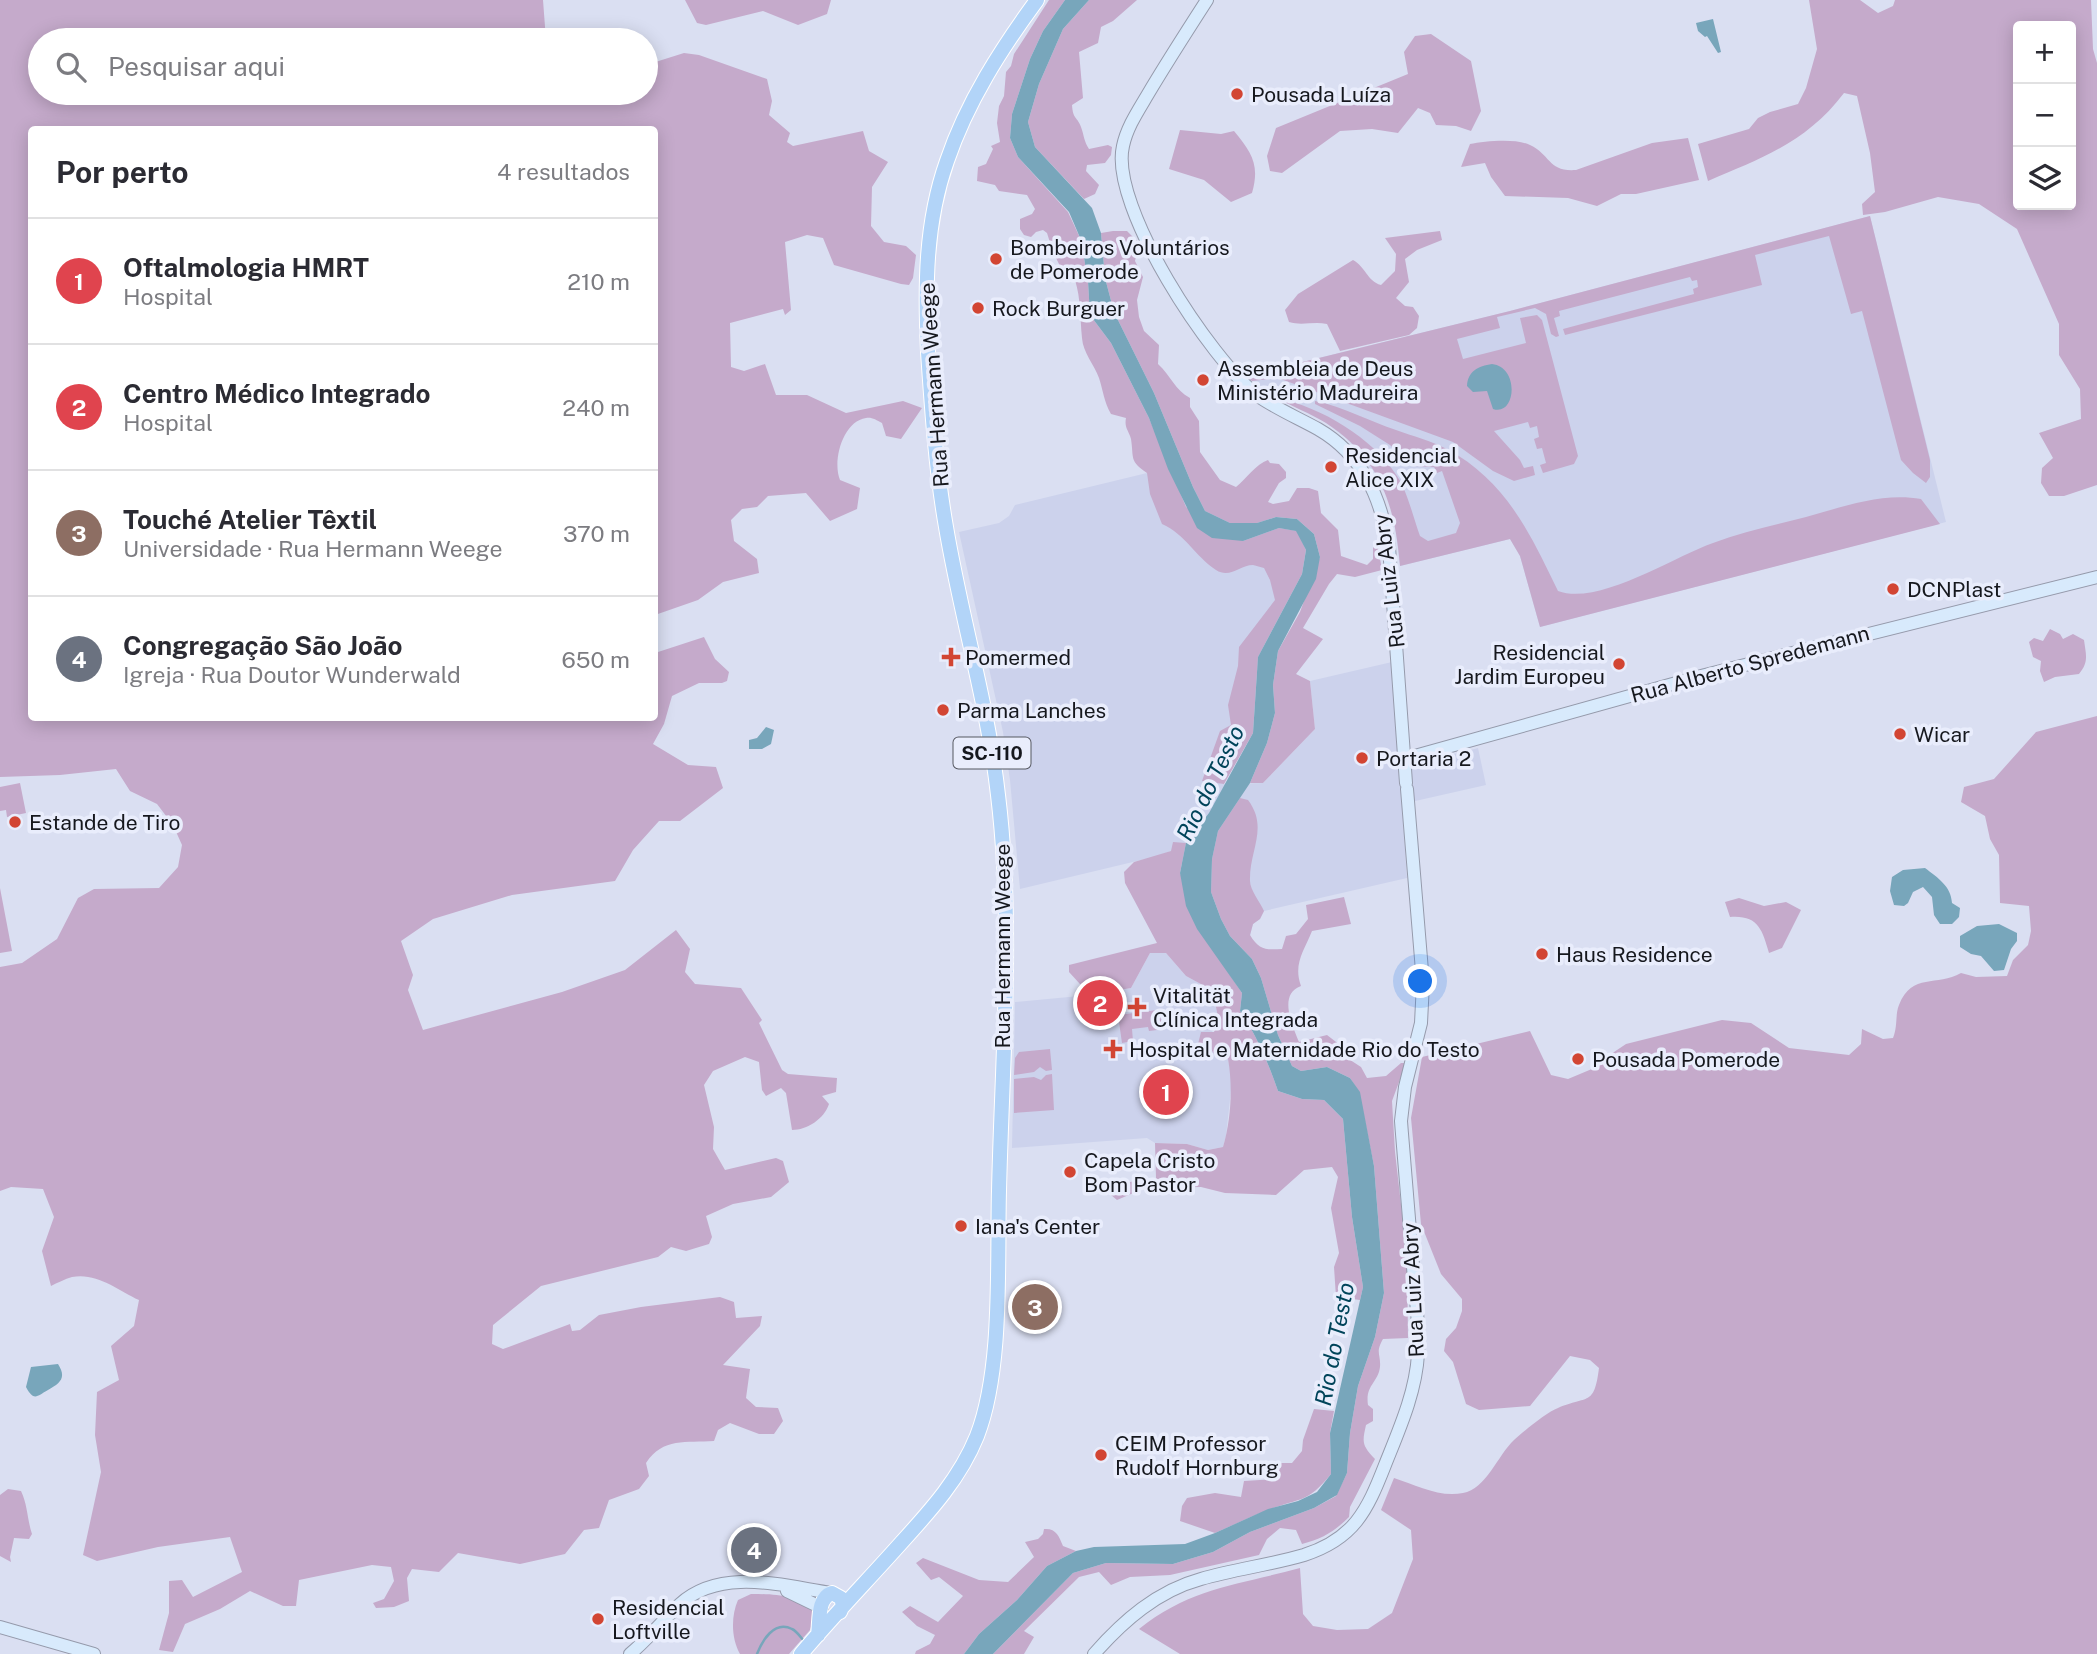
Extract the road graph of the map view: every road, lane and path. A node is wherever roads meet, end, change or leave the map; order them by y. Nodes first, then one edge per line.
1 (1038, 0) edge
2 (1207, 0) edge
3 (2097, 577) edge
4 (1404, 759) junction
5 (771, 1584) junction
6 (861, 1588) junction
7 (834, 1593) junction
8 (822, 1608) junction
9 (840, 1612) junction
10 (0, 1628) edge
11 (809, 1645) edge
12 (93, 1654) edge
13 (630, 1654) edge
14 (1094, 1654) edge

1 - 6 main road, Rua Hermann Weege / SC-110
2 - 4 street, Rua Luiz Abry
3 - 4 street, Rua Alberto Spredemann
4 - 14 street, Rua Luiz Abry
5 - 7 street
5 - 8 street
5 - 13 street
6 - 7 main road
6 - 9 main road, Rua Hermann Weege / SC-110
7 - 8 main road
7 - 9 main road
8 - 9 main road
8 - 11 main road, Rua Hermann Weege / SC-110
9 - 11 main road, Rua Hermann Weege / SC-110
10 - 12 street

